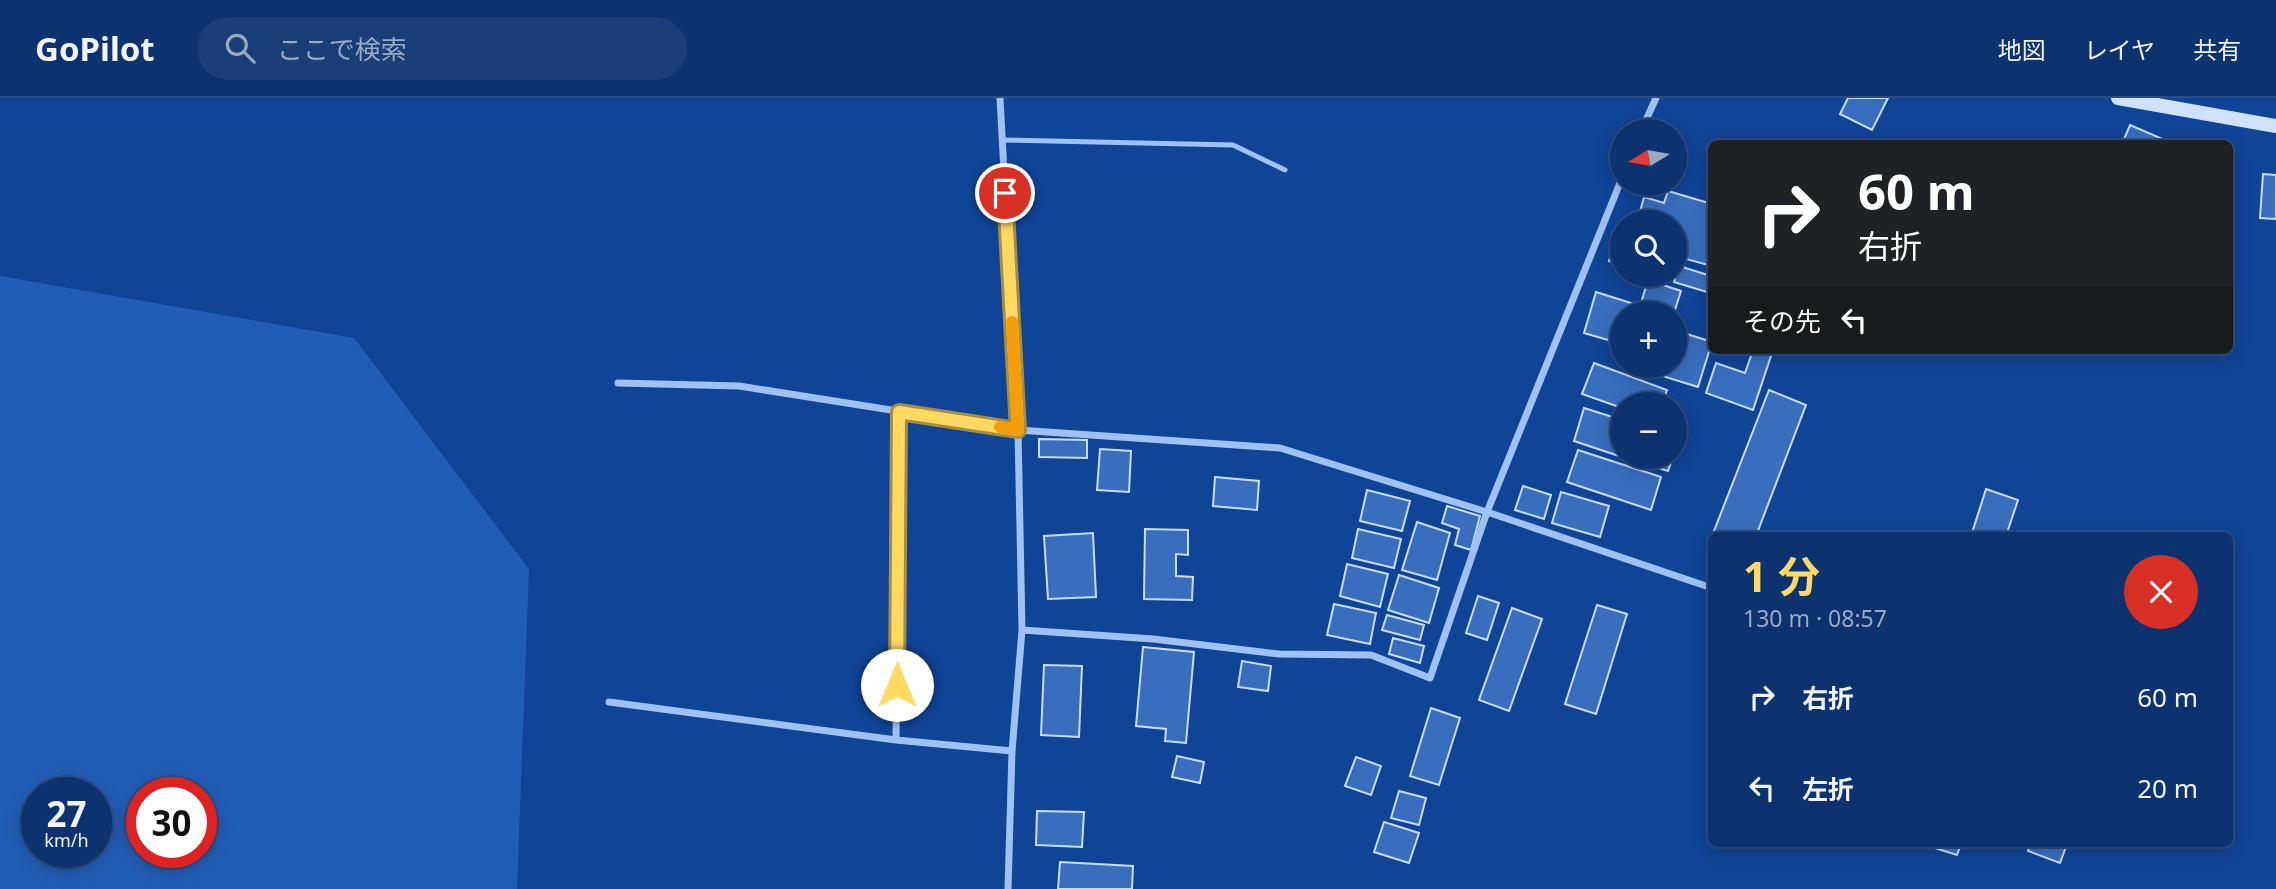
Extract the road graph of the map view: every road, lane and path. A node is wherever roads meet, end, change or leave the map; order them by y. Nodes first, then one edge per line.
1 (1000, 98) edge
2 (1656, 98) edge
3 (2118, 98) edge
4 (1646, 119) edge
5 (2276, 126) edge
6 (1002, 140) junction
7 (1285, 170) dead end
8 (1615, 196) edge
9 (618, 383) dead end
10 (899, 412) junction
11 (1018, 430) junction
12 (1487, 512) junction
13 (1708, 587) edge
14 (1022, 630) junction
15 (610, 702) dead end
16 (896, 740) junction
17 (1012, 751) junction
18 (1008, 889) edge

1 - 6 street
2 - 4 street
3 - 5 street
6 - 7 lane
6 - 11 street
8 - 12 street
9 - 10 street
10 - 11 street
10 - 16 street
11 - 12 street
11 - 14 street
12 - 13 street
12 - 14 street
14 - 17 street
15 - 16 street
16 - 17 street
17 - 18 street

